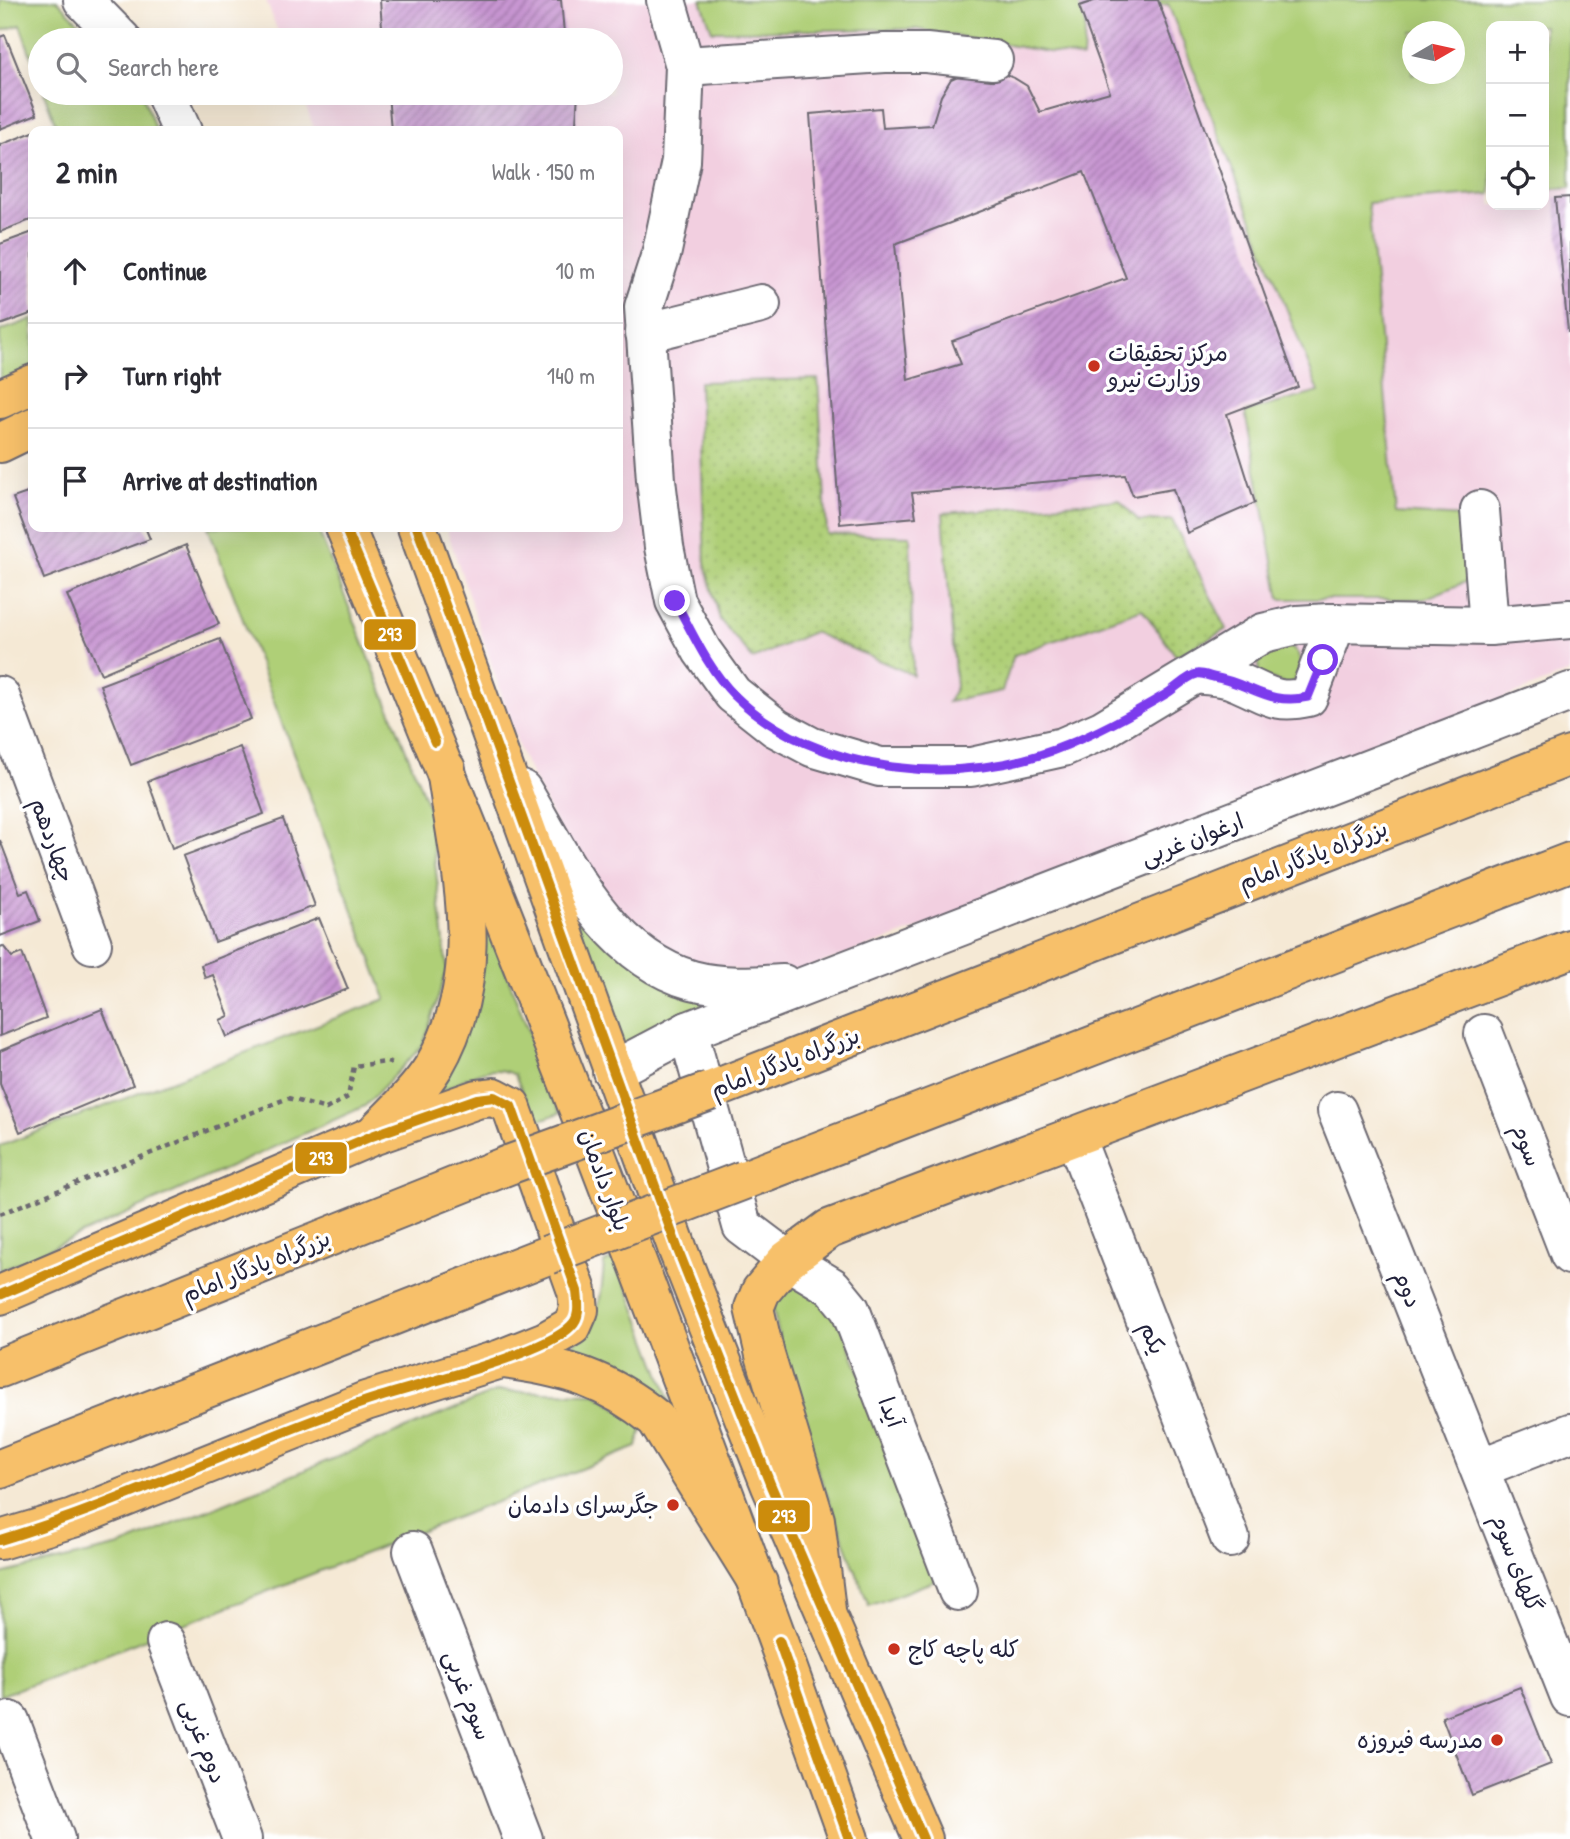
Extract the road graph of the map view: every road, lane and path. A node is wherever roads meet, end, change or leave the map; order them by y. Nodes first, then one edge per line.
1 (83, 0) edge
2 (666, 0) edge
3 (110, 28) edge
4 (993, 60) dead end
5 (685, 66) junction
6 (171, 105) edge
7 (181, 126) edge
8 (761, 304) dead end
9 (634, 333) edge
10 (28, 386) edge
11 (0, 399) edge
12 (28, 429) edge
13 (0, 443) edge
14 (1480, 510) dead end
15 (347, 532) edge
16 (419, 532) edge
17 (1570, 619) edge
18 (1336, 623) junction
19 (1489, 626) junction
20 (1197, 674) junction
21 (1570, 692) edge
22 (0, 696) edge
23 (501, 754) junction
24 (1570, 756) edge
25 (446, 769) junction
26 (1570, 862) edge
27 (92, 944) dead end
28 (1570, 950) edge
29 (813, 983) junction
30 (688, 1031) junction
31 (1484, 1034) dead end
32 (612, 1071) junction
33 (424, 1079) junction
34 (1337, 1111) dead end
35 (372, 1136) junction
36 (1075, 1137) junction
37 (0, 1214) edge
38 (1570, 1255) edge
39 (787, 1260) junction
40 (0, 1295) edge
41 (501, 1359) junction
42 (0, 1368) edge
43 (1570, 1433) edge
44 (1480, 1468) junction
45 (0, 1469) edge
46 (1230, 1538) dead end
47 (0, 1540) edge
48 (413, 1551) dead end
49 (758, 1583) junction
50 (958, 1591) dead end
51 (826, 1610) junction
52 (166, 1642) dead end
53 (1570, 1697) edge
54 (10, 1721) dead end
55 (55, 1839) edge
56 (242, 1839) edge
57 (523, 1839) edge
58 (849, 1839) edge
59 (923, 1839) edge

1 - 3 street
2 - 5 street
4 - 5 street
5 - 9 street
6 - 7 street
8 - 9 street
9 - 20 street
10 - 11 main road
12 - 13 main road
14 - 19 street
15 - 25 main road, بلوار دادمان
16 - 23 main road, بلوار دادمان
17 - 19 street
18 - 19 street
18 - 20 street
18 - 20 street
21 - 29 street, ارغوان غربی
22 - 27 street, چهاردهم
23 - 29 street, ارغوان غربی
23 - 32 main road, بلوار دادمان
24 - 42 main road, بزرگراه یادگار امام, bridge
25 - 33 main road
25 - 49 main road, بلوار دادمان
26 - 45 main road, bridge
28 - 36 main road
29 - 30 street, ارغوان غربی
30 - 32 street, ارغوان غربی
30 - 39 street, آیدا
31 - 38 street, سوم
32 - 51 main road, بلوار دادمان
33 - 35 main road
33 - 37 path
34 - 44 street, دوم
35 - 40 main road
35 - 41 main road
36 - 39 main road
36 - 46 street, یکم
39 - 50 street, آیدا
39 - 51 main road
41 - 47 main road
41 - 49 main road
43 - 44 street
44 - 53 street, گلهای سوم
48 - 57 street, سوم غربی
49 - 58 main road, بلوار دادمان
51 - 59 main road, بلوار دادمان
52 - 56 street, دوم غربی
54 - 55 street

